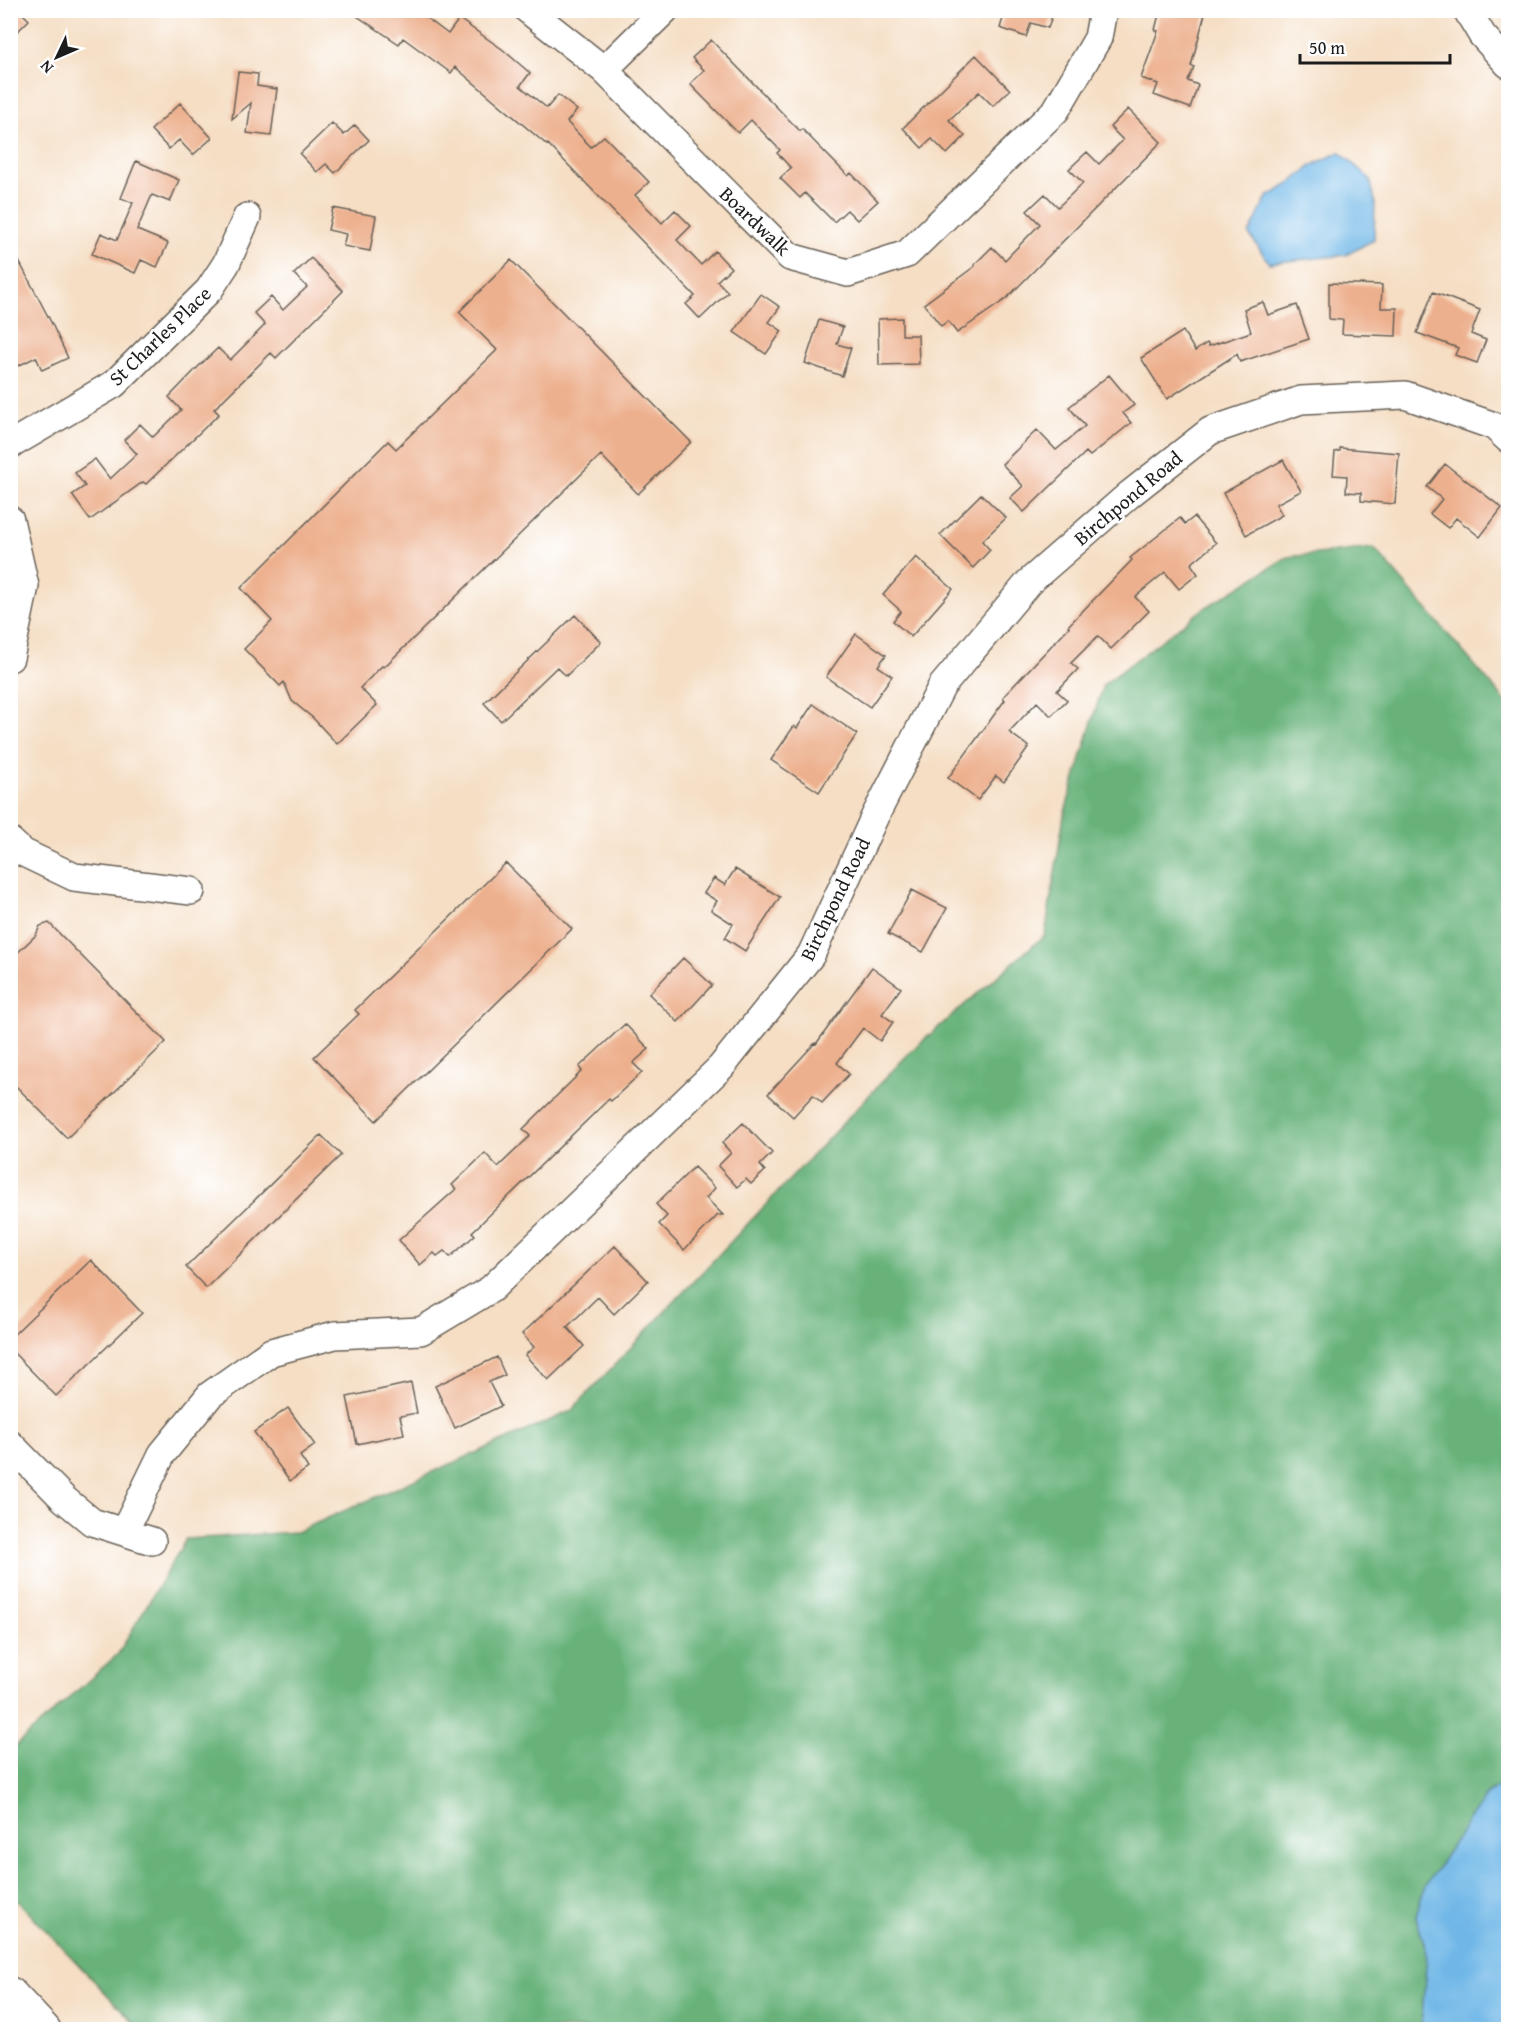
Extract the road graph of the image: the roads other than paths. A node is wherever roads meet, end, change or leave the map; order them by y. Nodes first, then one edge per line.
1 (528, 10) edge
2 (665, 10) edge
3 (1103, 10) edge
4 (1467, 10) edge
5 (1509, 64) edge
6 (604, 70) junction
7 (247, 217) dead end
8 (1509, 439) edge
9 (10, 445) edge
10 (10, 520) edge
11 (10, 658) edge
12 (10, 841) edge
13 (191, 891) dead end
14 (10, 1444) edge
15 (124, 1532) junction
16 (152, 1541) dead end
17 (10, 1994) edge
18 (44, 2030) edge

1 - 6 street, Boardwalk
2 - 6 street
3 - 6 street, Boardwalk
4 - 5 street
7 - 9 street, St Charles Place
8 - 15 street, Birchpond Road
10 - 11 street
12 - 13 street
14 - 15 street
15 - 16 street
17 - 18 main road

